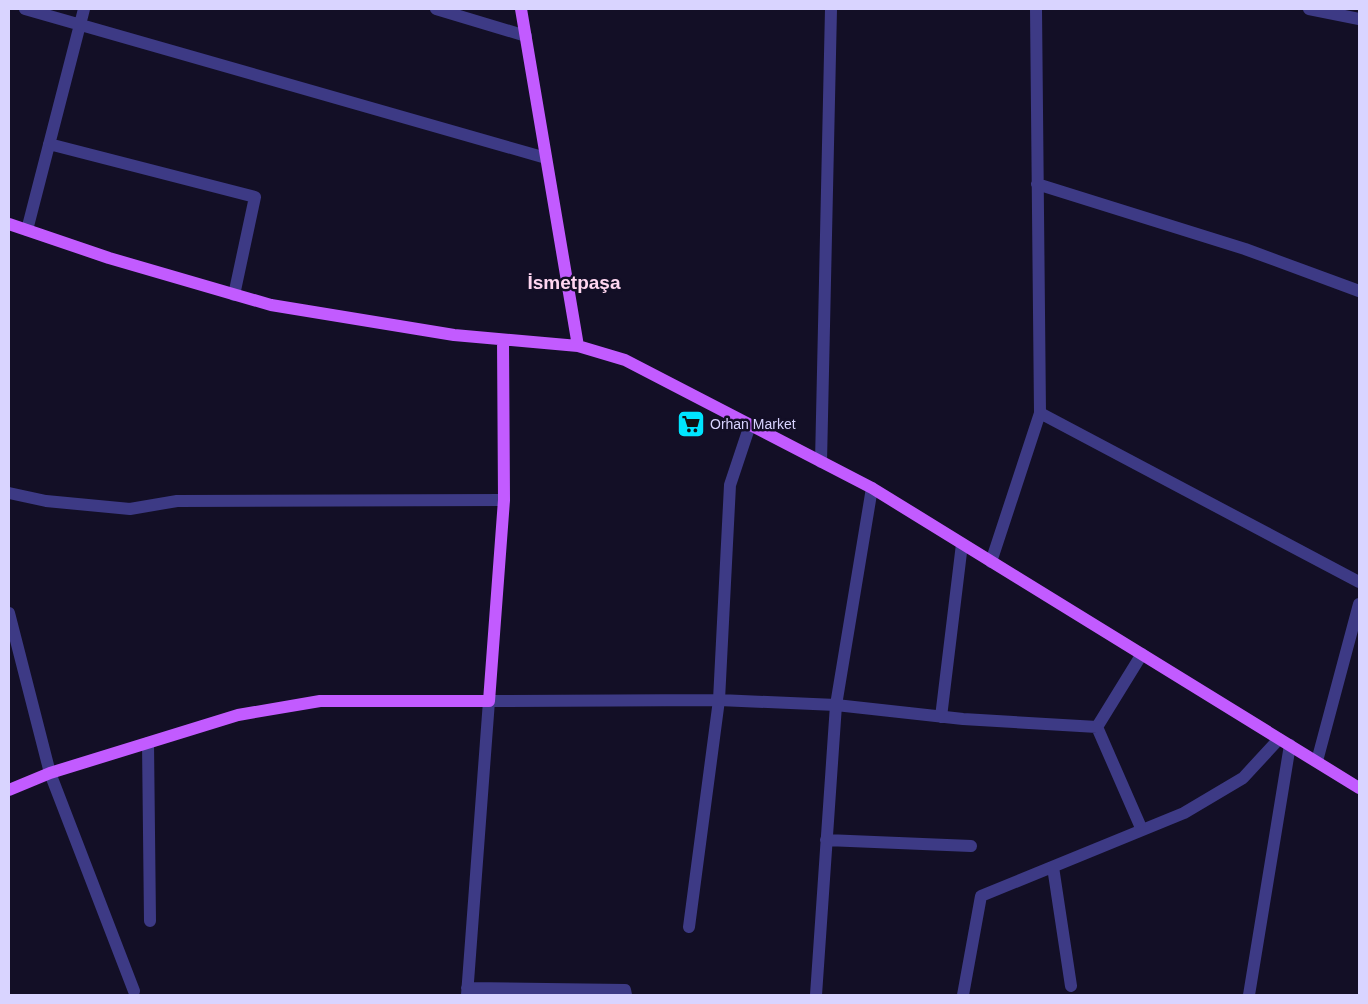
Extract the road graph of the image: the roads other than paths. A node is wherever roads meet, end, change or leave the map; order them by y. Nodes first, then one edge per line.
1 (25, 9) edge
2 (84, 9) edge
3 (436, 9) edge
4 (521, 9) edge
5 (831, 9) edge
6 (1036, 9) edge
7 (1309, 9) edge
8 (1359, 19) edge
9 (79, 24) junction
10 (526, 36) junction
11 (49, 144) junction
12 (546, 158) junction
13 (1037, 184) junction
14 (9, 224) edge
15 (27, 230) junction
16 (1359, 291) edge
17 (234, 295) junction
18 (503, 340) junction
19 (578, 346) junction
20 (1040, 412) junction
21 (750, 425) junction
22 (821, 462) junction
23 (872, 488) junction
24 (9, 493) edge
25 (504, 500) junction
26 (962, 544) junction
27 (991, 562) junction
28 (1359, 582) edge
29 (1359, 604) edge
30 (9, 613) edge
31 (1142, 654) junction
32 (719, 700) junction
33 (489, 701) junction
34 (836, 705) junction
35 (940, 717) junction
36 (1097, 727) junction
37 (1285, 742) junction
38 (148, 743) junction
39 (1317, 761) junction
40 (50, 773) junction
41 (1359, 788) edge
42 (9, 790) edge
43 (1142, 830) junction
44 (826, 840) junction
45 (970, 846) dead end
46 (1053, 867) junction
47 (150, 920) dead end
48 (689, 927) dead end
49 (1071, 986) dead end
50 (134, 991) dead end
51 (467, 991) edge
52 (557, 992) edge
53 (626, 995) edge
54 (816, 995) edge
55 (963, 995) edge
56 (1249, 995) edge

1 - 9 street
2 - 9 street
3 - 10 street
4 - 10 main road
5 - 22 street
6 - 13 street
7 - 8 street
9 - 11 street
9 - 12 street
10 - 12 main road
11 - 15 street
11 - 17 street
12 - 19 main road
13 - 16 street
13 - 20 street
14 - 15 main road
15 - 17 main road
17 - 18 main road
18 - 19 main road
18 - 25 main road
19 - 21 main road
20 - 27 street
20 - 28 street
21 - 22 main road
21 - 32 street
22 - 23 main road
23 - 26 main road
23 - 34 street
24 - 25 street
25 - 33 main road
26 - 27 main road
26 - 35 street
27 - 31 main road
29 - 39 street
30 - 40 street
31 - 36 street
31 - 37 main road
32 - 33 street
32 - 34 street
32 - 48 street
33 - 38 main road
33 - 51 street
34 - 35 street
34 - 44 street
35 - 36 street
36 - 43 street
37 - 39 main road
37 - 43 street
37 - 56 street
38 - 40 main road
38 - 47 street
39 - 41 main road
40 - 42 main road
40 - 50 street
43 - 46 street
44 - 45 street
44 - 54 street
46 - 49 street
46 - 55 street
51 - 52 street
52 - 53 street

